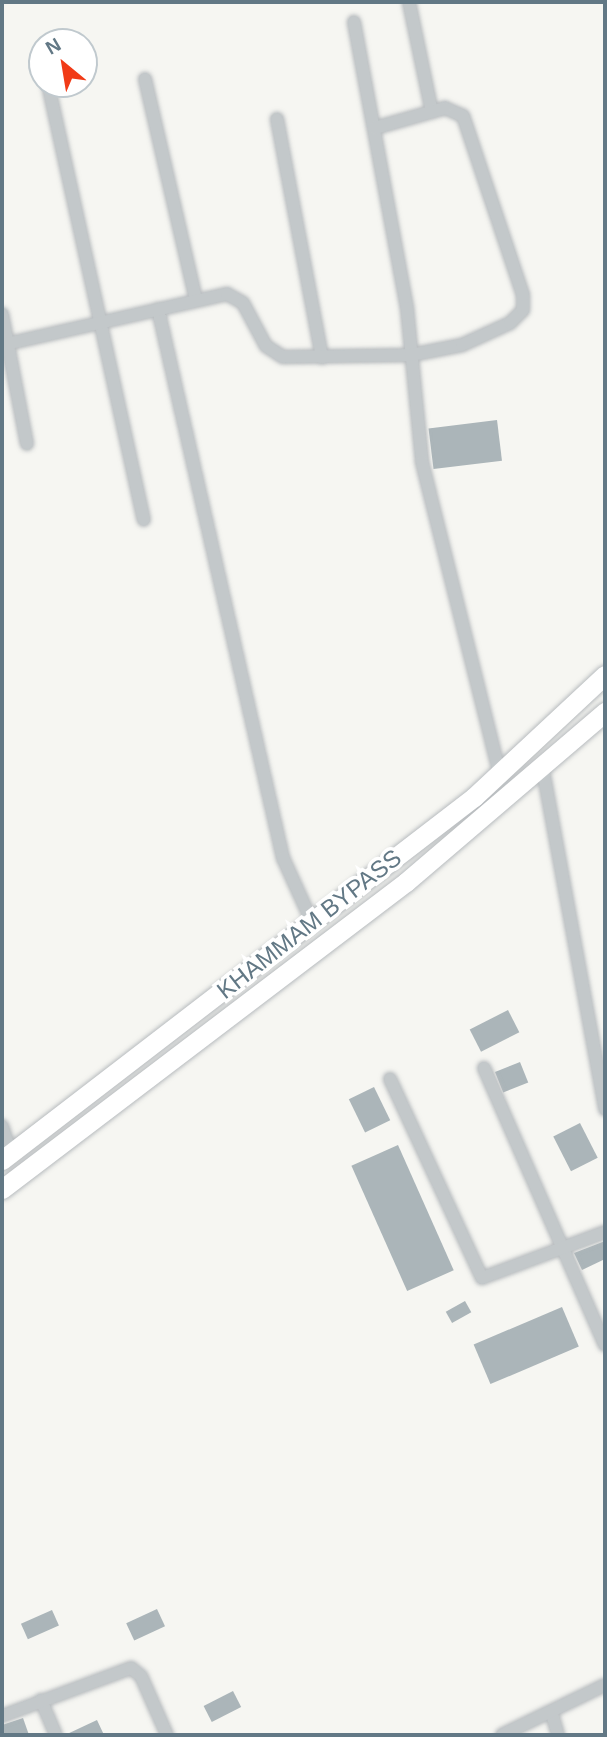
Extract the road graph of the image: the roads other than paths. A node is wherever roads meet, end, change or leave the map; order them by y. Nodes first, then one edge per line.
1 (409, 2) edge
2 (354, 22) dead end
3 (145, 79) dead end
4 (51, 98) edge
5 (432, 112) junction
6 (277, 119) dead end
7 (375, 128) junction
8 (196, 300) junction
9 (158, 309) junction
10 (2, 314) edge
11 (102, 320) junction
12 (5, 345) edge
13 (411, 355) junction
14 (322, 358) junction
15 (27, 444) dead end
16 (144, 520) dead end
17 (605, 676) edge
18 (605, 712) edge
19 (543, 770) junction
20 (500, 775) junction
21 (379, 870) junction
22 (396, 890) junction
23 (312, 922) junction
24 (484, 1068) dead end
25 (390, 1079) dead end
26 (605, 1109) edge
27 (2, 1126) edge
28 (6, 1157) edge
29 (2, 1189) edge
30 (605, 1232) edge
31 (563, 1248) junction
32 (605, 1345) edge
33 (601, 1688) edge
34 (41, 1700) junction
35 (552, 1714) junction
36 (2, 1716) edge
37 (56, 1735) edge
38 (167, 1735) edge
39 (502, 1735) edge
40 (558, 1735) edge

1 - 5 street
2 - 7 street
3 - 8 street
4 - 11 street
5 - 7 street
5 - 13 street
6 - 14 street
7 - 13 street
8 - 9 street
8 - 14 street
9 - 11 street
9 - 23 street
10 - 12 street
11 - 12 street
11 - 16 street
12 - 15 street
13 - 14 street
13 - 20 street
17 - 20 highway, KHAMMAM BYPASS
18 - 19 highway, KHAMMAM BYPASS
19 - 22 highway, KHAMMAM BYPASS
19 - 26 street
20 - 21 highway, KHAMMAM BYPASS
21 - 22 highway
21 - 23 highway, KHAMMAM BYPASS
22 - 29 highway, KHAMMAM BYPASS
23 - 28 highway, KHAMMAM BYPASS
24 - 31 street
25 - 31 street
27 - 28 street
30 - 31 street
31 - 32 street
33 - 35 street
34 - 36 street
34 - 37 street
34 - 38 street
35 - 39 street
35 - 40 street

